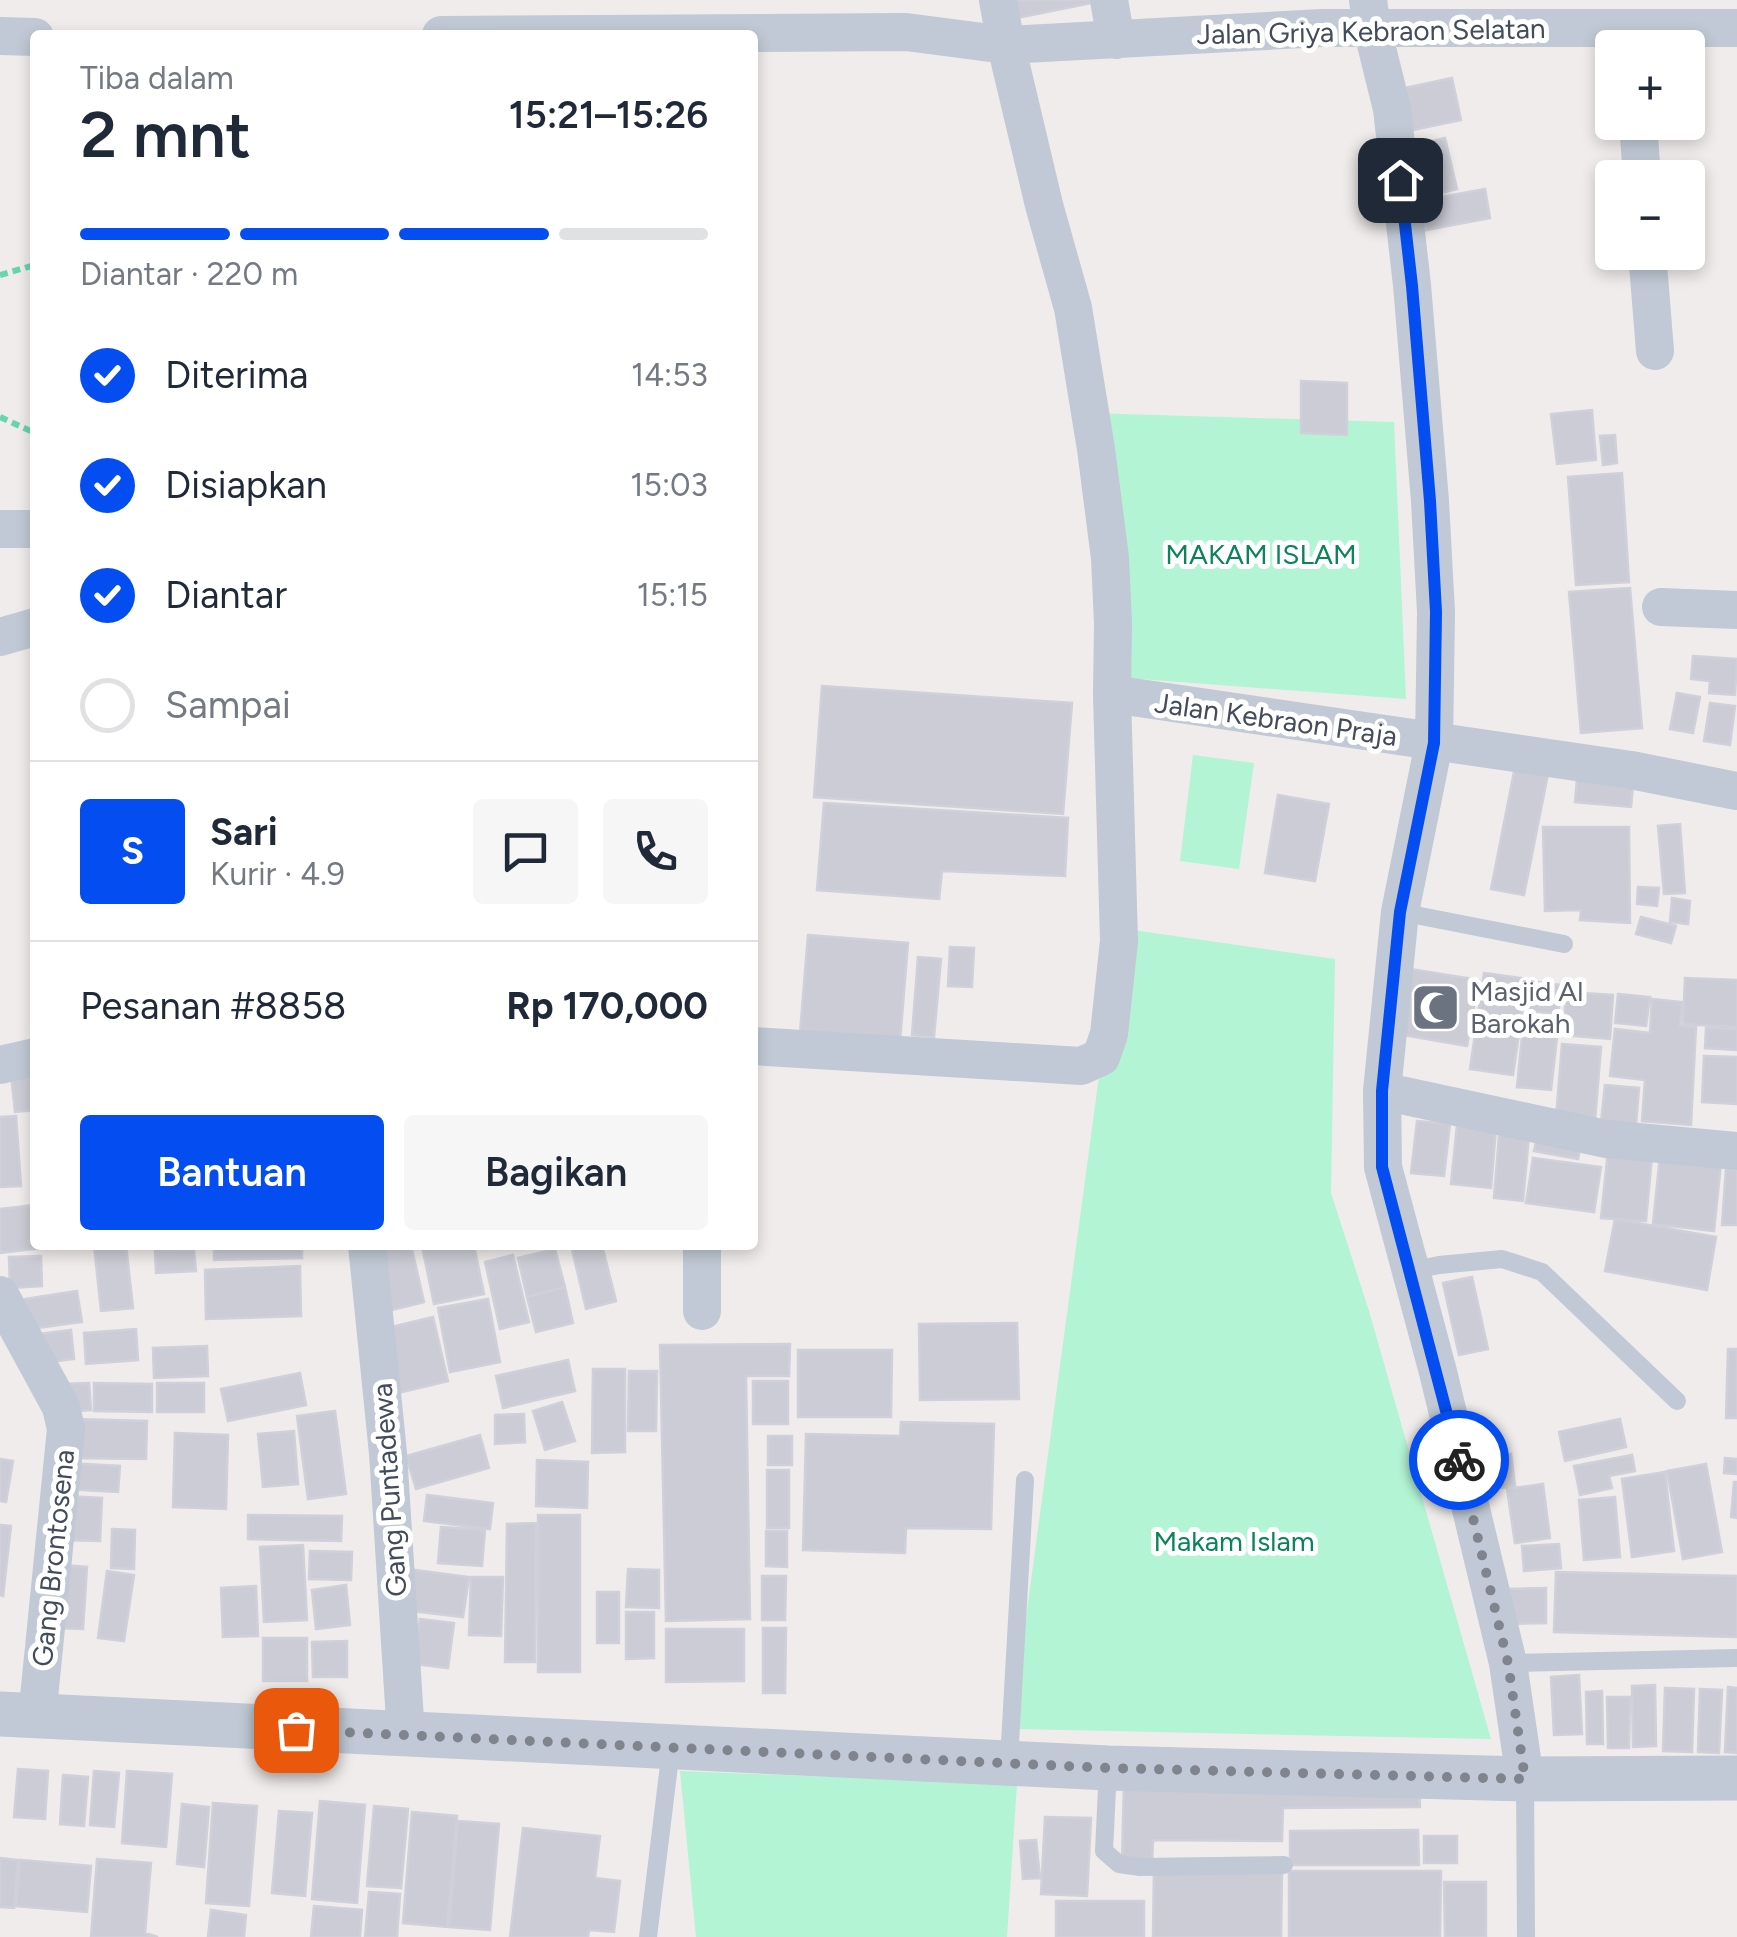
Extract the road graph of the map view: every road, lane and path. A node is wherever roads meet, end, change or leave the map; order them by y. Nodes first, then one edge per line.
1 (998, 0) edge
2 (1109, 0) edge
3 (1370, 14) edge
4 (1608, 26) edge
5 (1737, 28) edge
6 (758, 33) edge
7 (0, 36) edge
8 (30, 36) edge
9 (1116, 40) junction
10 (1006, 46) junction
11 (30, 267) edge
12 (1648, 270) edge
13 (0, 275) edge
14 (1655, 352) dead end
15 (0, 418) edge
16 (30, 431) edge
17 (0, 528) edge
18 (30, 529) edge
19 (1661, 607) dead end
20 (1737, 610) edge
21 (30, 629) edge
22 (0, 636) edge
23 (1112, 694) junction
24 (1434, 743) junction
25 (1737, 791) edge
26 (1400, 912) junction
27 (1564, 944) dead end
28 (758, 1046) edge
29 (30, 1058) edge
30 (0, 1064) edge
31 (1382, 1091) junction
32 (1737, 1152) edge
33 (368, 1250) edge
34 (702, 1250) edge
35 (1410, 1271) junction
36 (0, 1295) edge
37 (702, 1311) dead end
38 (1677, 1401) dead end
39 (1025, 1480) dead end
40 (1737, 1658) edge
41 (1508, 1663) junction
42 (10, 1719) edge
43 (406, 1736) junction
44 (672, 1746) junction
45 (1009, 1762) junction
46 (1108, 1768) junction
47 (1737, 1778) edge
48 (1525, 1779) junction
49 (1284, 1865) dead end
50 (648, 1937) edge
51 (1526, 1937) edge

1 - 10 street
2 - 9 street
3 - 4 street, Jalan Griya Kebraon Selatan
3 - 9 street, Jalan Griya Kebraon Selatan
3 - 24 street
4 - 5 street, Jalan Griya Kebraon Selatan
6 - 10 street, Jalan Griya Kebraon Selatan
7 - 8 street
9 - 10 street, Jalan Griya Kebraon Selatan
10 - 23 street
11 - 13 path
12 - 14 street
15 - 16 path
17 - 18 street
19 - 20 street
21 - 22 street
23 - 24 street, Jalan Kebraon Praja
23 - 28 street
24 - 25 street, Jalan Kebraon Praja
24 - 26 street
26 - 27 lane
26 - 31 street
29 - 30 street
31 - 32 street
31 - 35 street
33 - 43 street, Gang Puntadewa
34 - 37 street
35 - 38 lane
35 - 41 street
36 - 42 street, Gang Brontosena
39 - 45 lane
40 - 41 lane
41 - 48 street
42 - 43 street
43 - 44 street
44 - 45 street
44 - 50 lane
45 - 46 street
46 - 48 street
46 - 49 lane
47 - 48 street
48 - 51 lane

